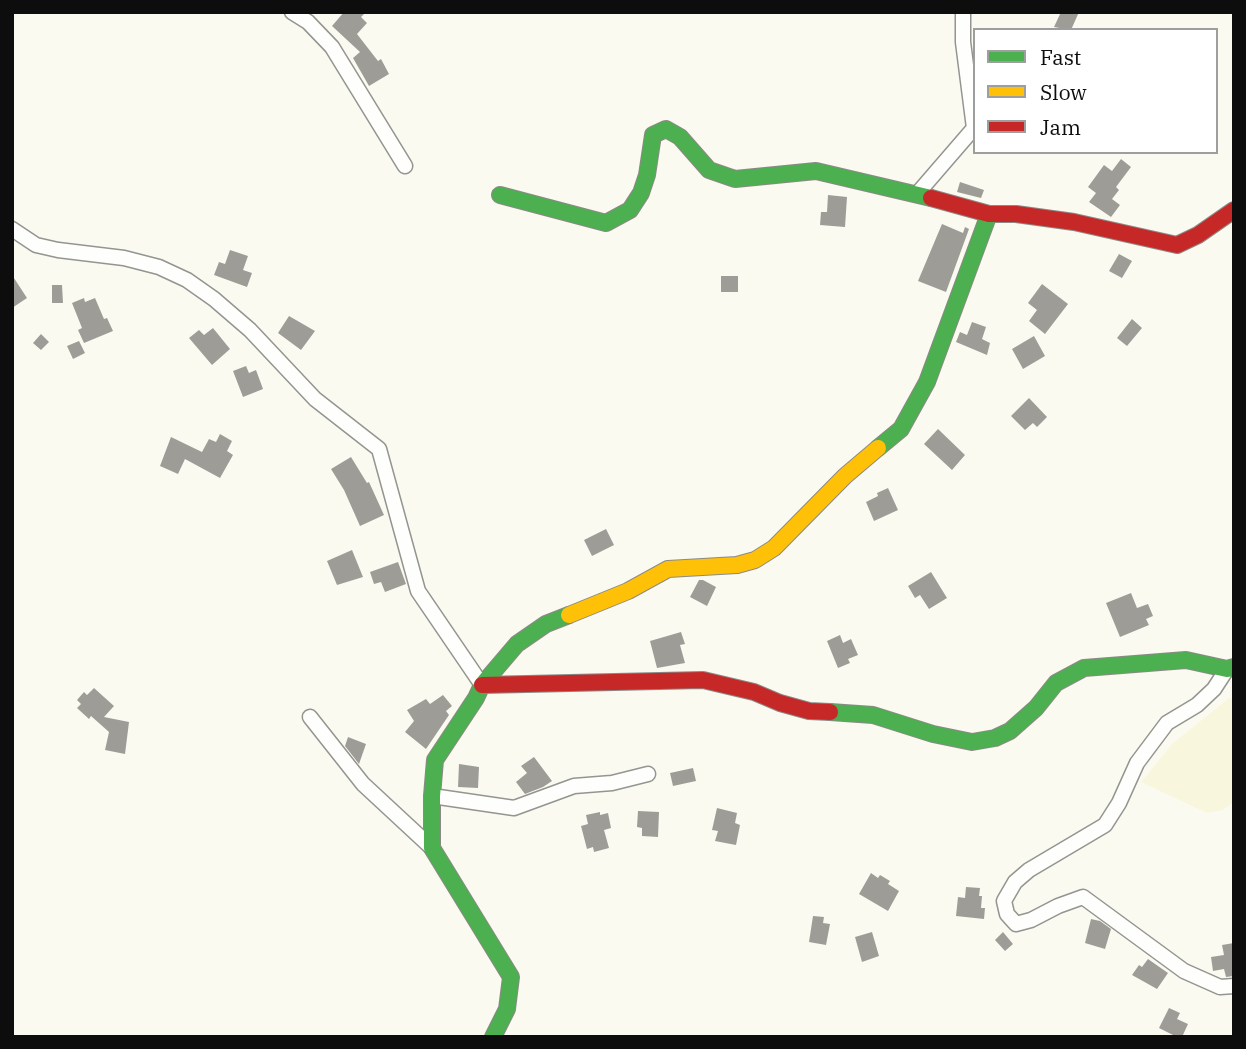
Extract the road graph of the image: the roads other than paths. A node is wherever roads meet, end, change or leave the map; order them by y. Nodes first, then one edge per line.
1 (292, 12) edge
2 (963, 12) edge
3 (973, 120) edge
4 (973, 129) edge
5 (405, 166) dead end
6 (917, 194) junction
7 (500, 195) dead end
8 (1234, 210) edge
9 (989, 214) junction
10 (12, 229) edge
11 (1230, 668) edge
12 (482, 685) junction
13 (310, 717) dead end
14 (648, 774) dead end
15 (432, 796) junction
16 (432, 848) junction
17 (1234, 986) edge
18 (493, 1037) edge

1 - 5 street
2 - 3 street
4 - 6 street
6 - 7 street
6 - 9 street
8 - 9 street
9 - 12 street
10 - 12 street
11 - 12 street
11 - 17 street
12 - 15 street
13 - 16 street
14 - 15 street
15 - 16 street
16 - 18 street

